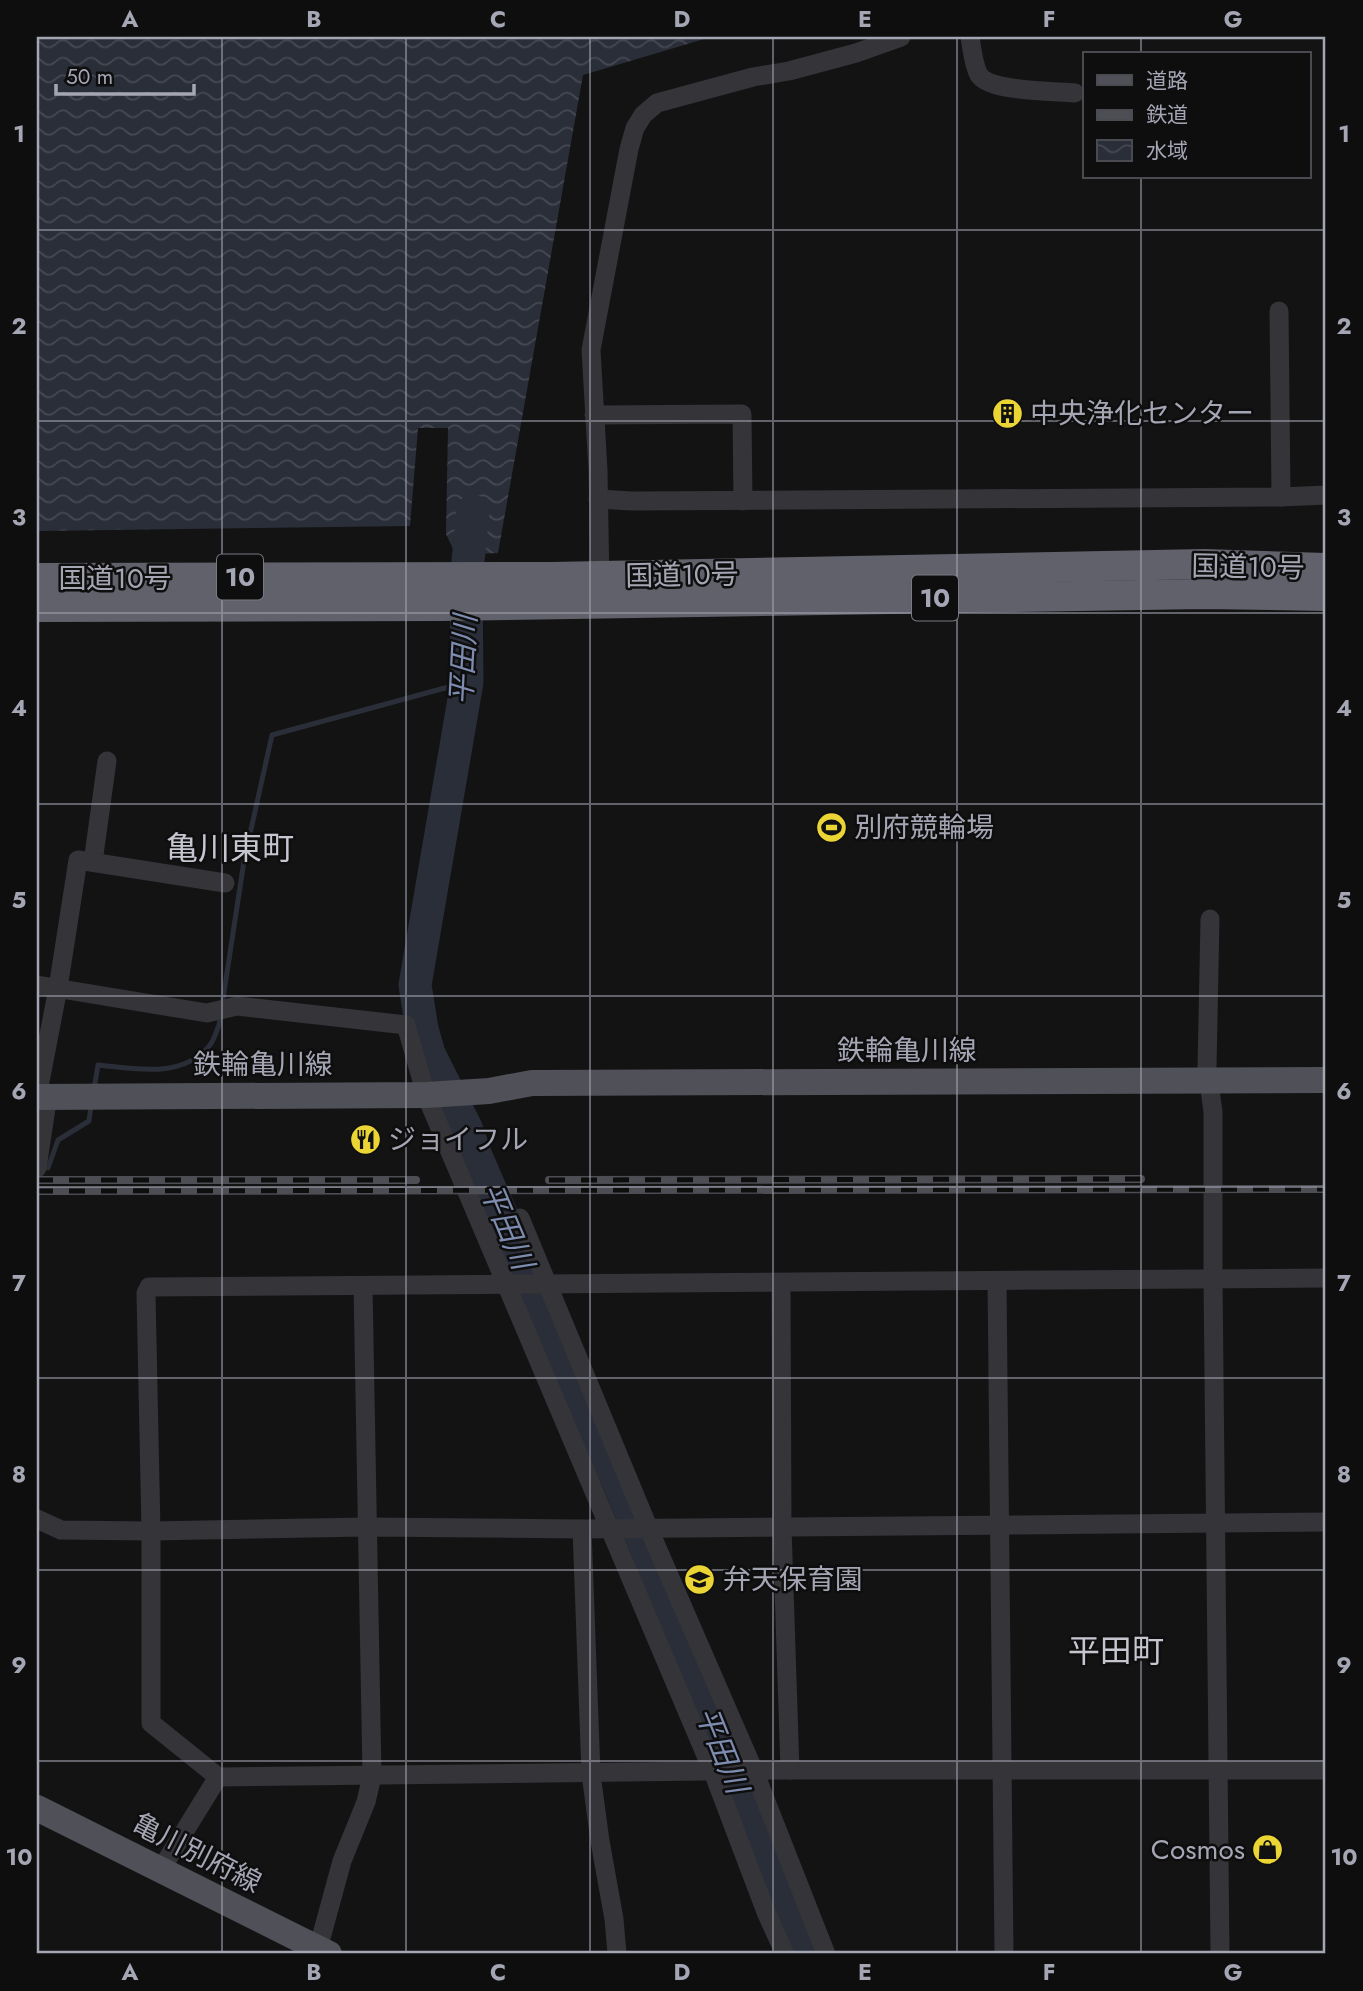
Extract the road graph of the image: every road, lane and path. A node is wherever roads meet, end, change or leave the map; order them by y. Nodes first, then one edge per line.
1 (901, 37) edge
2 (970, 37) edge
3 (1075, 93) dead end
4 (1279, 311) dead end
5 (594, 415) junction
6 (1326, 495) edge
7 (1281, 497) junction
8 (598, 499) junction
9 (743, 501) junction
10 (1326, 568) edge
11 (37, 578) edge
12 (600, 590) junction
13 (548, 591) junction
14 (1326, 596) edge
15 (37, 607) edge
16 (107, 761) dead end
17 (93, 862) junction
18 (225, 883) dead end
19 (1210, 919) dead end
20 (37, 985) edge
21 (58, 988) junction
22 (1326, 1080) edge
23 (1210, 1087) junction
24 (1326, 1094) edge
25 (429, 1095) junction
26 (37, 1097) edge
27 (37, 1168) edge
28 (520, 1218) dead end
29 (1213, 1278) junction
30 (1326, 1278) edge
31 (997, 1281) junction
32 (781, 1283) junction
33 (507, 1284) junction
34 (549, 1285) junction
35 (363, 1286) junction
36 (37, 1518) edge
37 (1326, 1522) edge
38 (1215, 1523) junction
39 (1000, 1525) junction
40 (366, 1527) junction
41 (609, 1527) junction
42 (648, 1527) junction
43 (782, 1527) junction
44 (582, 1529) junction
45 (151, 1531) junction
46 (790, 1770) junction
47 (1002, 1770) junction
48 (1218, 1770) junction
49 (1326, 1770) edge
50 (754, 1771) junction
51 (713, 1772) junction
52 (591, 1774) junction
53 (372, 1776) junction
54 (218, 1777) junction
55 (37, 1808) edge
56 (160, 1871) junction
57 (323, 1952) edge
58 (617, 1954) edge
59 (785, 1954) edge
60 (826, 1954) edge
61 (1004, 1954) edge
62 (1220, 1954) edge

1 - 5 street
2 - 3 street
4 - 7 street
5 - 8 street
5 - 9 street
6 - 7 street
7 - 9 street
8 - 9 street
8 - 12 street
10 - 12 highway, 国道10号 / 10
11 - 13 highway, 国道10号 / 10
12 - 13 highway, 国道10号 / 10
12 - 14 highway, 国道10号 / 10
13 - 15 highway, 国道10号 / 10
16 - 17 street
17 - 18 street
17 - 21 street
19 - 23 street
20 - 21 street
21 - 25 street
21 - 26 street
22 - 23 main road, 鉄輪亀川線
23 - 24 main road, 鉄輪亀川線
23 - 25 main road, 鉄輪亀川線
23 - 29 street
25 - 26 main road, 鉄輪亀川線
25 - 33 street
26 - 27 street
28 - 34 street
29 - 30 street
29 - 31 street
29 - 38 street
31 - 32 street
31 - 39 street
32 - 34 street
32 - 43 street
33 - 34 street
33 - 35 street
33 - 41 street
34 - 42 street
35 - 40 street
35 - 45 street
36 - 45 street
37 - 38 street
38 - 39 street
38 - 48 street
39 - 43 street
39 - 47 street
40 - 44 street
40 - 45 street
40 - 53 street
41 - 42 street
41 - 44 street
41 - 51 street
42 - 43 street
42 - 50 street
43 - 46 street
44 - 52 street
45 - 54 street
46 - 47 street
46 - 50 street
47 - 48 street
47 - 61 street
48 - 49 street
48 - 62 street
50 - 51 street
50 - 60 street
51 - 52 street
51 - 59 street
52 - 53 street
52 - 58 street
53 - 54 street
53 - 57 street
54 - 56 street
55 - 56 main road, 亀川別府線
56 - 57 main road, 亀川別府線

